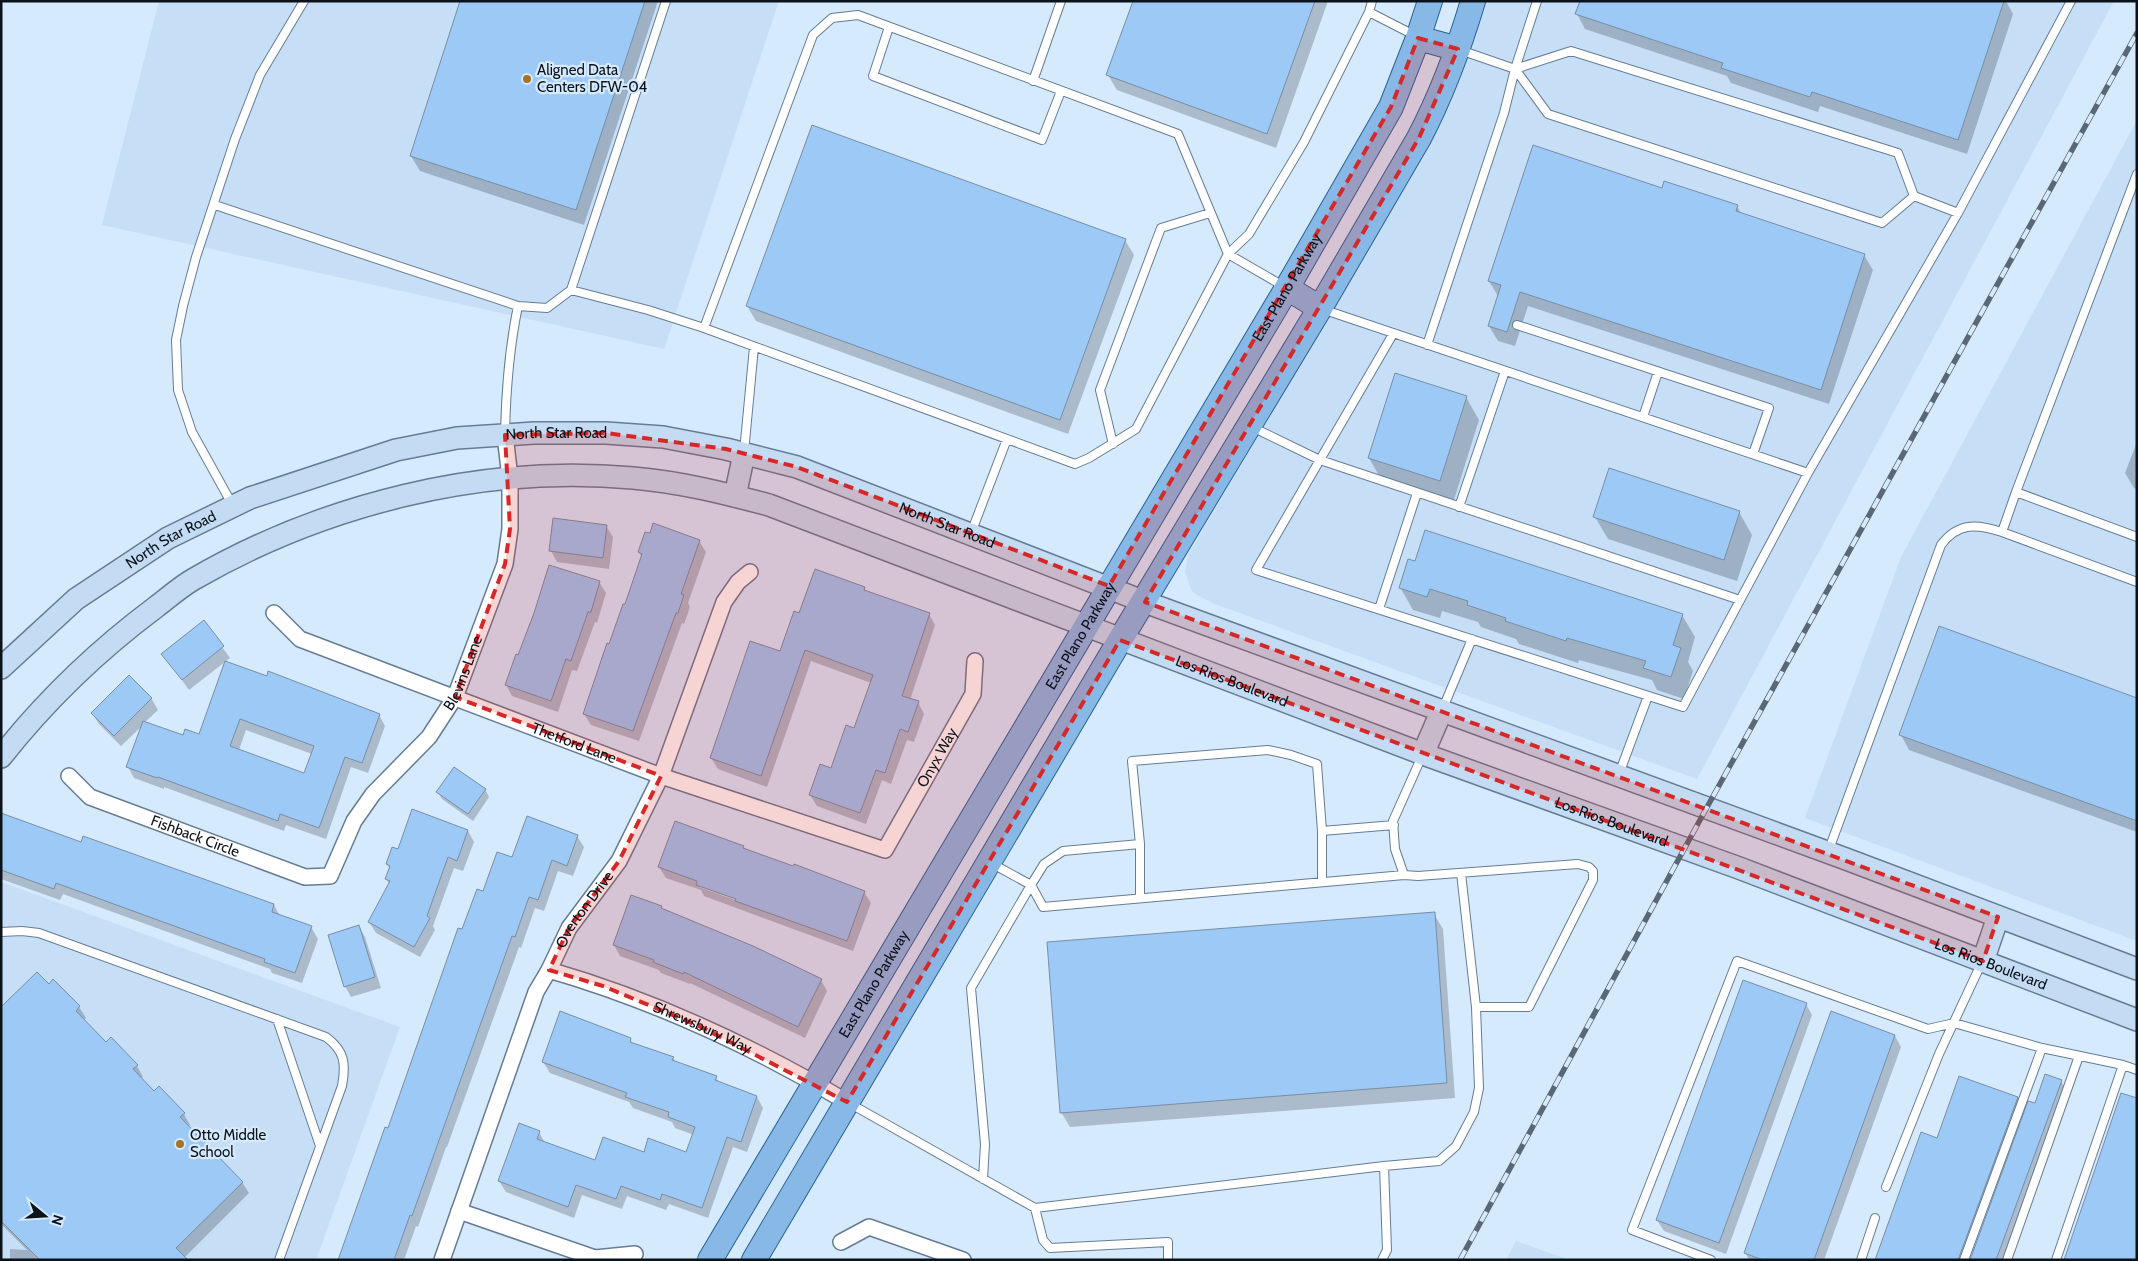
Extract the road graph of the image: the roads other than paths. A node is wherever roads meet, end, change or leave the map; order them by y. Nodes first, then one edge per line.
1 (304, 1) edge
2 (666, 1) edge
3 (1061, 1) edge
4 (1372, 1) edge
5 (1430, 1) edge
6 (1473, 1) edge
7 (1536, 1) edge
8 (2071, 1) edge
9 (1369, 12) junction
10 (889, 27) junction
11 (1418, 38) junction
12 (1458, 50) junction
13 (1515, 68) junction
14 (1033, 81) junction
15 (1061, 91) junction
16 (2137, 174) edge
17 (1914, 196) junction
18 (215, 205) junction
19 (1210, 213) junction
20 (1958, 213) junction
21 (1228, 254) junction
22 (1287, 288) junction
23 (571, 290) junction
24 (518, 306) junction
25 (1320, 308) junction
26 (1517, 325) dead end
27 (704, 328) junction
28 (1394, 334) junction
29 (1427, 345) junction
30 (754, 347) junction
31 (1506, 372) junction
32 (1658, 372) junction
33 (1643, 418) junction
34 (1250, 426) junction
35 (505, 435) junction
36 (1007, 439) junction
37 (1112, 444) junction
38 (744, 454) junction
39 (1753, 454) junction
40 (1320, 460) junction
41 (1808, 473) junction
42 (510, 478) junction
43 (2016, 492) junction
44 (1417, 493) junction
45 (735, 496) junction
46 (233, 506) junction
47 (1459, 507) junction
48 (2002, 532) junction
49 (970, 534) junction
50 (2137, 536) edge
51 (750, 572) dead end
52 (2137, 582) edge
53 (1109, 586) junction
54 (1740, 600) junction
55 (1145, 602) junction
56 (1379, 609) junction
57 (274, 613) dead end
58 (1085, 626) junction
59 (1472, 639) junction
60 (1120, 640) junction
61 (975, 661) dead end
62 (1, 668) edge
63 (1648, 696) junction
64 (455, 697) junction
65 (1442, 710) junction
66 (1423, 754) junction
67 (1, 757) edge
68 (68, 776) dead end
69 (661, 776) junction
70 (1618, 776) junction
71 (1394, 825) junction
72 (1322, 831) junction
73 (957, 843) junction
74 (1140, 844) junction
75 (885, 850) joint
76 (1828, 852) junction
77 (989, 862) junction
78 (1461, 873) junction
79 (1404, 874) junction
80 (330, 876) joint
81 (1322, 882) junction
82 (1031, 885) junction
83 (1140, 898) junction
84 (1998, 917) junction
85 (1, 932) edge
86 (1983, 961) junction
87 (2137, 969) edge
88 (549, 970) junction
89 (1476, 1007) junction
90 (277, 1019) junction
91 (2137, 1020) edge
92 (1954, 1023) junction
93 (2042, 1048) junction
94 (2079, 1056) junction
95 (2123, 1065) junction
96 (2137, 1070) edge
97 (815, 1083) junction
98 (847, 1102) junction
99 (320, 1146) junction
100 (1384, 1166) junction
101 (983, 1178) junction
102 (1886, 1187) dead end
103 (1035, 1208) junction
104 (459, 1211) junction
105 (1875, 1218) dead end
106 (841, 1242) dead end
107 (635, 1254) dead end
108 (279, 1260) edge
109 (442, 1260) edge
110 (710, 1260) edge
111 (754, 1260) edge
112 (963, 1260) edge
113 (1168, 1260) edge
114 (1382, 1260) edge
115 (1711, 1260) edge
116 (1861, 1260) edge
117 (1964, 1260) edge
118 (2007, 1260) edge
119 (2056, 1260) edge

1 - 18 lane
2 - 23 lane
3 - 14 lane
4 - 9 lane
5 - 11 main road, East Plano Parkway
6 - 12 main road
7 - 13 lane
8 - 20 lane
9 - 11 lane
9 - 21 lane
10 - 14 lane
10 - 15 lane
10 - 27 lane
11 - 12 main road
11 - 22 main road, East Plano Parkway
12 - 13 lane
12 - 25 main road
13 - 17 lane
13 - 17 lane
13 - 29 lane
14 - 15 lane
15 - 19 lane
16 - 43 lane
17 - 20 lane
18 - 24 lane
18 - 46 lane
19 - 21 lane
19 - 37 lane
20 - 41 lane
21 - 22 lane
21 - 37 lane
22 - 25 main road
22 - 53 main road, East Plano Parkway
23 - 24 lane
23 - 27 lane
24 - 35 lane
25 - 28 lane
25 - 34 main road
26 - 32 lane
27 - 30 lane
28 - 29 lane
28 - 40 lane
29 - 31 lane
30 - 36 lane
30 - 38 lane
31 - 33 lane
31 - 47 lane
32 - 33 lane
32 - 39 lane
33 - 39 lane
34 - 40 lane
34 - 55 main road
35 - 38 main road, North Star Road
35 - 42 street, Blevins Lane
35 - 46 main road, North Star Road
36 - 37 lane
36 - 49 lane
38 - 45 main road
38 - 49 main road, North Star Road
39 - 41 lane
40 - 44 lane
40 - 56 lane
41 - 54 lane
42 - 45 main road
42 - 64 street, Blevins Lane
42 - 67 main road
43 - 48 lane
43 - 50 lane
44 - 47 lane
44 - 56 lane
45 - 58 main road
46 - 62 main road, North Star Road
47 - 54 lane
48 - 52 lane
48 - 76 lane
49 - 53 main road, North Star Road
51 - 69 street, Overton Drive
53 - 55 main road, North Star Road
53 - 58 main road, East Plano Parkway
54 - 63 lane
55 - 60 main road
55 - 65 main road
56 - 59 lane
57 - 64 street, Thetford Lane
58 - 60 main road, Los Rios Boulevard
58 - 73 main road, East Plano Parkway
59 - 63 lane
59 - 65 lane
60 - 66 main road, Los Rios Boulevard
60 - 77 main road
61 - 75 street, Onyx Way
63 - 70 lane
64 - 69 street, Thetford Lane
64 - 80 street, Blevins Lane
65 - 66 main road
65 - 70 main road
66 - 71 lane
66 - 86 main road, Los Rios Boulevard
68 - 80 street, Fishback Circle
69 - 75 street, Thetford Lane
69 - 88 street, Overton Drive
70 - 76 main road
71 - 72 lane
71 - 79 lane
72 - 74 lane
72 - 81 lane
73 - 77 main road
73 - 97 main road, East Plano Parkway
74 - 82 lane
74 - 83 lane
76 - 84 main road
77 - 82 lane
77 - 98 main road
78 - 79 lane
78 - 89 lane
78 - 89 lane
79 - 81 lane
81 - 83 lane
82 - 83 lane
82 - 101 lane
84 - 86 main road
84 - 87 main road
85 - 90 lane
86 - 91 main road, Los Rios Boulevard
86 - 92 lane
88 - 97 street, Shrewsbury Way
88 - 104 street, Overton Drive
89 - 100 lane
90 - 99 lane
90 - 99 lane
92 - 93 lane
92 - 102 lane
92 - 115 lane
93 - 94 lane
93 - 117 lane
94 - 95 lane
94 - 118 lane
95 - 96 lane
95 - 119 lane
97 - 98 street, Shrewsbury Way
97 - 110 main road, East Plano Parkway
98 - 101 lane
98 - 111 main road
99 - 108 lane
100 - 103 lane
100 - 114 lane
101 - 103 lane
103 - 113 lane
104 - 107 street
104 - 109 street, Overton Drive
105 - 116 lane
106 - 112 street

